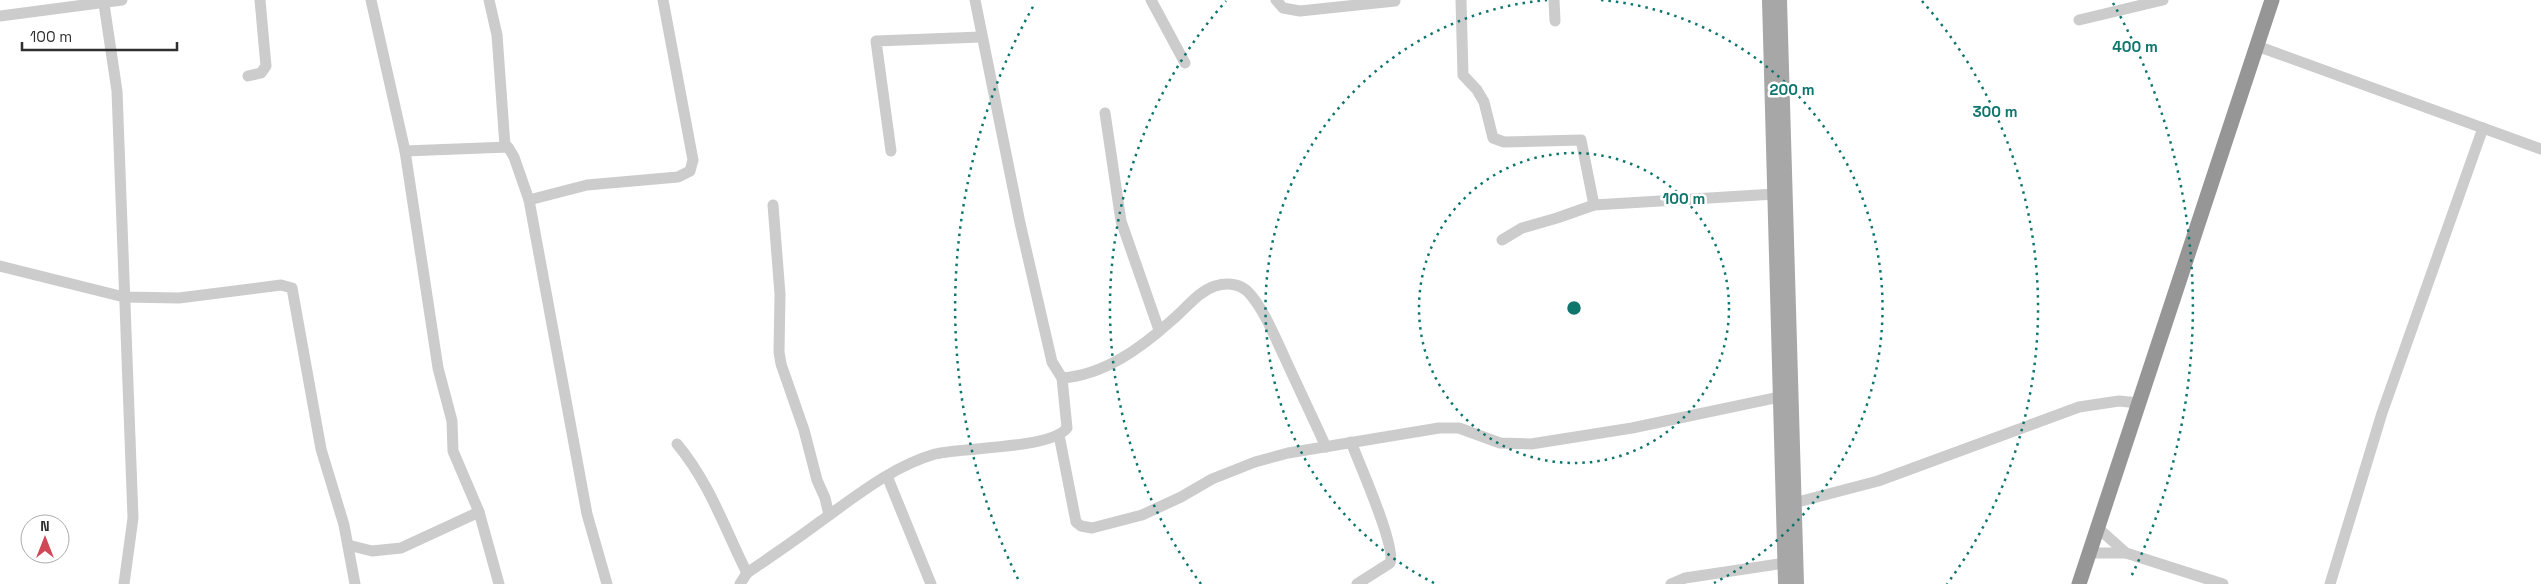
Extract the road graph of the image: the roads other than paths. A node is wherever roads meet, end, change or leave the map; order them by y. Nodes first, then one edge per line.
1 (122, 0) edge
2 (260, 0) edge
3 (371, 0) edge
4 (489, 0) edge
5 (662, 0) edge
6 (975, 0) edge
7 (1150, 0) edge
8 (1276, 0) edge
9 (1461, 0) edge
10 (1554, 0) edge
11 (1769, 0) edge
12 (1780, 0) edge
13 (2163, 0) edge
14 (1395, 1) edge
15 (2268, 1) edge
16 (104, 4) junction
17 (0, 16) edge
18 (2080, 20) dead end
19 (1555, 21) dead end
20 (980, 37) junction
21 (2257, 46) junction
22 (1185, 64) dead end
23 (248, 76) dead end
24 (1105, 113) dead end
25 (2483, 128) junction
26 (505, 146) junction
27 (2541, 149) edge
28 (405, 151) junction
29 (890, 151) dead end
30 (1775, 194) junction
31 (529, 200) junction
32 (773, 205) dead end
33 (1594, 205) junction
34 (1502, 240) dead end
35 (0, 266) edge
36 (124, 296) junction
37 (1159, 330) junction
38 (1062, 378) junction
39 (1780, 397) junction
40 (2139, 403) junction
41 (1059, 435) junction
42 (1351, 442) junction
43 (677, 444) dead end
44 (1326, 447) junction
45 (888, 476) junction
46 (825, 498) junction
47 (1794, 503) junction
48 (840, 508) junction
49 (479, 512) junction
50 (829, 516) junction
51 (2098, 528) junction
52 (348, 545) junction
53 (2090, 553) junction
54 (2126, 553) junction
55 (1785, 563) junction
56 (747, 573) junction
57 (124, 584) edge
58 (355, 584) edge
59 (499, 584) edge
60 (607, 584) edge
61 (740, 584) edge
62 (931, 584) edge
63 (1357, 584) edge
64 (1672, 584) edge
65 (1785, 584) edge
66 (1797, 584) edge
67 (2079, 584) edge
68 (2223, 584) edge
69 (2330, 584) edge

1 - 16 street
2 - 23 street
3 - 28 street
4 - 26 street
5 - 31 street
6 - 20 street
7 - 22 street
8 - 14 street
9 - 33 street
10 - 19 street
11 - 30 main road
12 - 47 main road
13 - 18 street
15 - 21 highway
16 - 17 street
16 - 36 street
20 - 29 street
20 - 38 street
21 - 25 street
21 - 40 highway
24 - 37 street
25 - 27 street
25 - 69 street
26 - 28 street
26 - 31 street
28 - 49 street
30 - 33 street
30 - 39 main road
31 - 60 street
32 - 46 street
33 - 34 street
35 - 36 street
36 - 52 street
36 - 57 street
37 - 38 street
37 - 44 street
38 - 41 street
39 - 42 street
39 - 55 main road
40 - 47 street
40 - 51 highway
41 - 44 street
41 - 45 street
42 - 44 street
42 - 63 street
43 - 56 street
45 - 48 street
45 - 62 street
46 - 48 street
46 - 50 street
47 - 66 main road
48 - 50 street
49 - 52 street
49 - 59 street
50 - 56 street
51 - 53 highway
51 - 54 street
52 - 58 street
53 - 54 street
53 - 67 highway
54 - 68 street
55 - 64 street
55 - 65 main road
56 - 61 street

